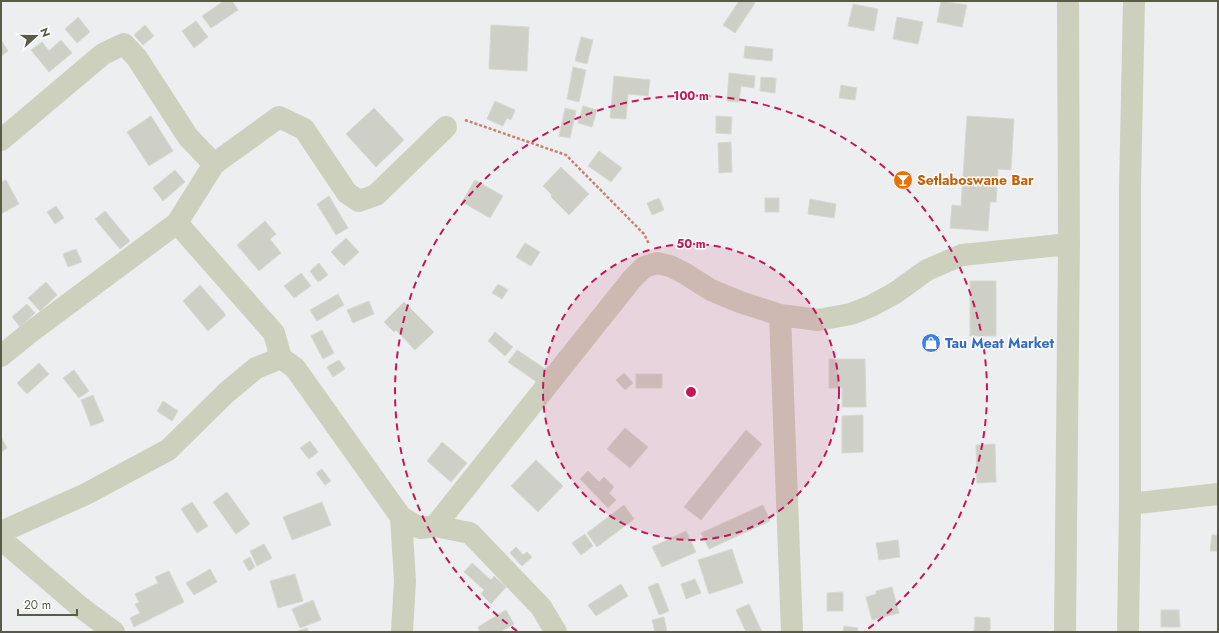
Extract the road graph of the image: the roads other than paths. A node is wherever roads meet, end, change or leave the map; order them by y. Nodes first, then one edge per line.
1 (1068, 1) edge
2 (1134, 1) edge
3 (446, 126) road end
4 (1, 140) edge
5 (214, 164) junction
6 (177, 223) junction
7 (1069, 244) junction
8 (780, 315) junction
9 (1, 356) edge
10 (281, 358) junction
11 (1218, 494) edge
12 (1130, 504) junction
13 (401, 517) junction
14 (435, 526) junction
15 (1, 532) edge
16 (1, 539) edge
17 (114, 632) edge
18 (402, 632) edge
19 (556, 632) edge
20 (792, 632) edge
21 (1065, 632) edge
22 (1128, 632) edge

1 - 7 street
2 - 12 street
3 - 5 street
4 - 5 street
5 - 6 street
6 - 9 street
6 - 10 street
7 - 8 street
7 - 21 street
8 - 14 street
8 - 20 street
10 - 13 street
10 - 15 street
11 - 12 street
12 - 22 street
13 - 14 street
13 - 18 street
14 - 19 street
16 - 17 street

